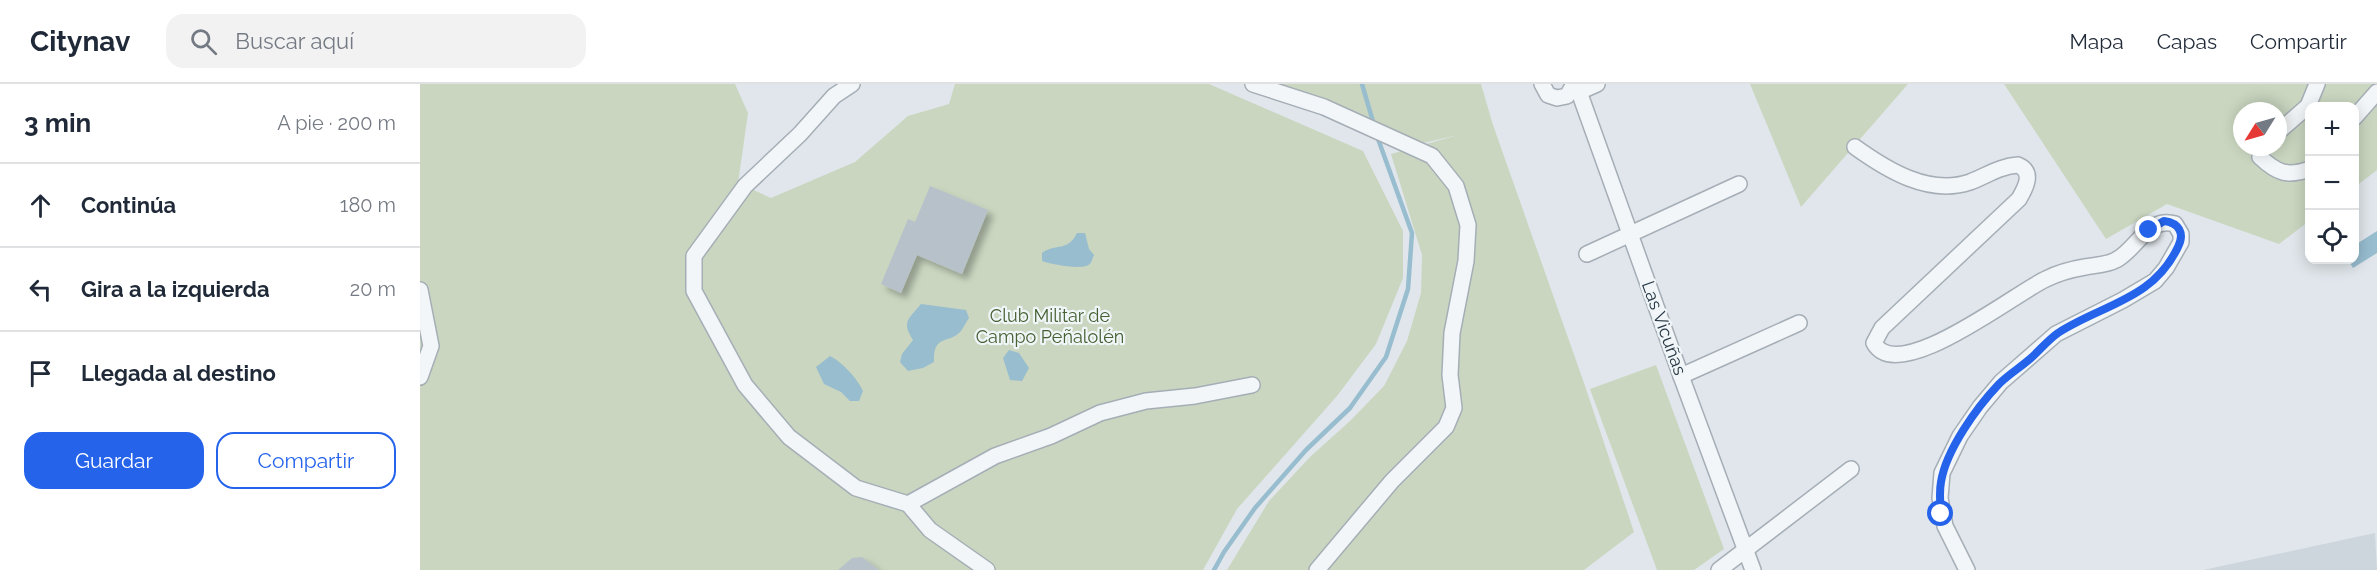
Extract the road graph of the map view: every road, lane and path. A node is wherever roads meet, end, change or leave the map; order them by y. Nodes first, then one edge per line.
1 (852, 84) edge
2 (1253, 84) edge
3 (1542, 84) edge
4 (1597, 84) edge
5 (2317, 84) edge
6 (1575, 88) edge
7 (2377, 92) edge
8 (2359, 113) edge
9 (2287, 124) edge
10 (1855, 147) dead end
11 (2260, 156) edge
12 (2305, 171) edge
13 (1739, 184) dead end
14 (1631, 234) junction
15 (1587, 254) dead end
16 (420, 290) edge
17 (1799, 323) dead end
18 (1681, 376) junction
19 (420, 377) edge
20 (1252, 385) dead end
21 (1851, 469) dead end
22 (908, 504) junction
23 (1745, 550) junction
24 (987, 570) edge
25 (1317, 570) edge
26 (1719, 570) edge
27 (1753, 570) edge
28 (1967, 570) edge

1 - 22 street
2 - 25 street
3 - 6 street
4 - 6 street
5 - 9 street
6 - 14 street, Las Vicuñas
7 - 8 street
10 - 28 street
11 - 12 street
13 - 14 street
14 - 15 street
14 - 18 street, Las Vicuñas
16 - 19 street
17 - 18 street
18 - 23 street, Las Vicuñas
20 - 22 street
21 - 23 street
22 - 24 street
23 - 26 street
23 - 27 street, Las Vicuñas

